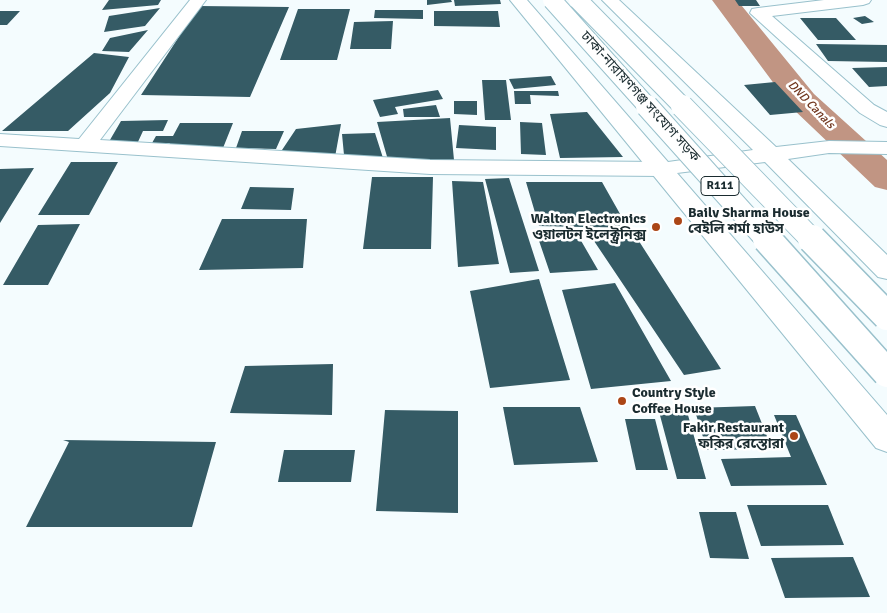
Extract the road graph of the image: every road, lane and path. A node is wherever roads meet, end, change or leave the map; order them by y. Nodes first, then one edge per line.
1 (198, 0) edge
2 (518, 0) edge
3 (552, 0) edge
4 (578, 0) edge
5 (610, 0) edge
6 (863, 0) edge
7 (887, 121) edge
8 (0, 140) edge
9 (85, 145) junction
10 (887, 148) edge
11 (768, 154) junction
12 (661, 169) junction
13 (887, 270) edge
14 (887, 316) edge
15 (887, 373) edge
16 (887, 438) edge

1 - 9 street
2 - 12 street
3 - 15 street, ঢাকা-নারায়ণগঞ্জ সংযোগ সড়ক / R111, bridge
4 - 14 street, ঢাকা-নারায়ণগঞ্জ সংযোগ সড়ক / R111, bridge
5 - 11 street
6 - 7 street
8 - 9 street
9 - 12 street
10 - 11 street
11 - 12 street
11 - 13 street
12 - 16 street

